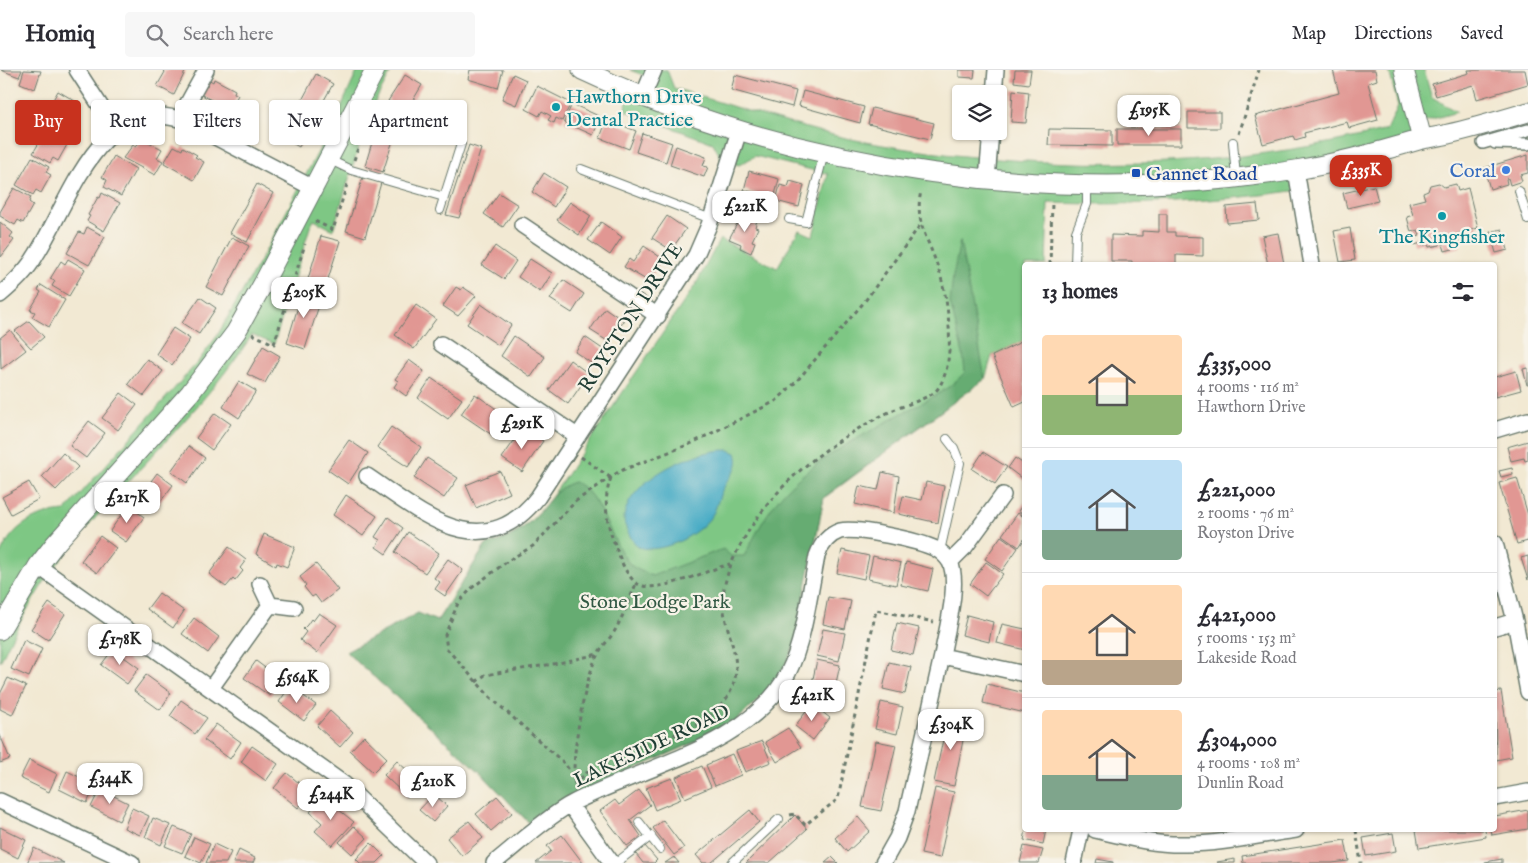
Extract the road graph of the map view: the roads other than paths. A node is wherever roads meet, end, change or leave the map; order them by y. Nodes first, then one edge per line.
1 (77, 70) edge
2 (206, 70) edge
3 (375, 70) edge
4 (582, 70) edge
5 (654, 70) edge
6 (996, 70) edge
7 (1404, 70) edge
8 (995, 85) edge
9 (643, 96) junction
10 (96, 100) edge
11 (189, 100) edge
12 (1528, 112) edge
13 (1528, 130) edge
14 (739, 131) junction
15 (1236, 139) road end
16 (1422, 139) junction
17 (990, 140) edge
18 (1528, 144) edge
19 (101, 145) edge
20 (233, 145) edge
21 (461, 145) edge
22 (824, 153) junction
23 (328, 159) junction
24 (581, 169) dead end
25 (1296, 170) junction
26 (1236, 177) junction
27 (987, 178) junction
28 (1088, 184) junction
29 (313, 188) junction
30 (1519, 191) dead end
31 (444, 197) junction
32 (440, 210) dead end
33 (711, 219) junction
34 (789, 220) dead end
35 (1528, 220) edge
36 (522, 225) dead end
37 (1075, 262) edge
38 (1311, 262) edge
39 (0, 294) edge
40 (658, 316) junction
41 (441, 344) dead end
42 (1528, 420) edge
43 (1497, 429) edge
44 (577, 436) junction
45 (947, 439) dead end
46 (367, 476) dead end
47 (1003, 495) dead end
48 (1497, 551) edge
49 (945, 556) junction
50 (38, 566) junction
51 (260, 584) dead end
52 (270, 605) junction
53 (294, 608) dead end
54 (1515, 621) junction
55 (1497, 626) edge
56 (0, 630) edge
57 (942, 656) junction
58 (1022, 673) edge
59 (211, 688) junction
60 (1528, 692) edge
61 (1528, 792) edge
62 (1497, 798) edge
63 (0, 801) edge
64 (570, 805) junction
65 (779, 819) road end
66 (639, 822) dead end
67 (1082, 832) edge
68 (1104, 832) edge
69 (1277, 832) edge
70 (651, 836) junction
71 (660, 849) dead end
72 (129, 862) edge
73 (426, 863) edge
74 (494, 863) edge
75 (612, 863) edge
76 (616, 863) edge
77 (732, 863) edge
78 (883, 863) edge
79 (1074, 863) edge

1 - 10 street
2 - 11 street
3 - 23 street
4 - 9 street
5 - 9 street
6 - 8 street
7 - 16 street
9 - 14 street
12 - 16 street
13 - 18 street
14 - 22 street
14 - 33 street, ROYSTON DRIVE
15 - 26 lane
16 - 25 street
17 - 27 street
19 - 39 street
20 - 29 street
21 - 31 lane
22 - 27 street
22 - 34 lane
23 - 29 street
23 - 31 lane
24 - 33 lane
25 - 26 street
25 - 38 street
26 - 28 street
27 - 28 street
28 - 37 lane
29 - 50 street
30 - 35 lane
31 - 32 lane
33 - 40 street, ROYSTON DRIVE
36 - 40 street
40 - 44 street, ROYSTON DRIVE
41 - 44 street
42 - 43 street
44 - 46 street, ROYSTON DRIVE
45 - 49 lane
47 - 49 street
48 - 54 street
49 - 57 street
49 - 64 street, LAKESIDE ROAD
50 - 56 street
50 - 59 street
51 - 52 street
52 - 53 street
52 - 59 street
54 - 55 street
54 - 60 street
57 - 58 street
57 - 78 street
59 - 73 street
61 - 62 street
63 - 72 street
64 - 74 street, LAKESIDE ROAD
64 - 75 street
65 - 77 lane
66 - 70 lane
67 - 79 street
68 - 69 street
70 - 71 lane
70 - 76 lane

